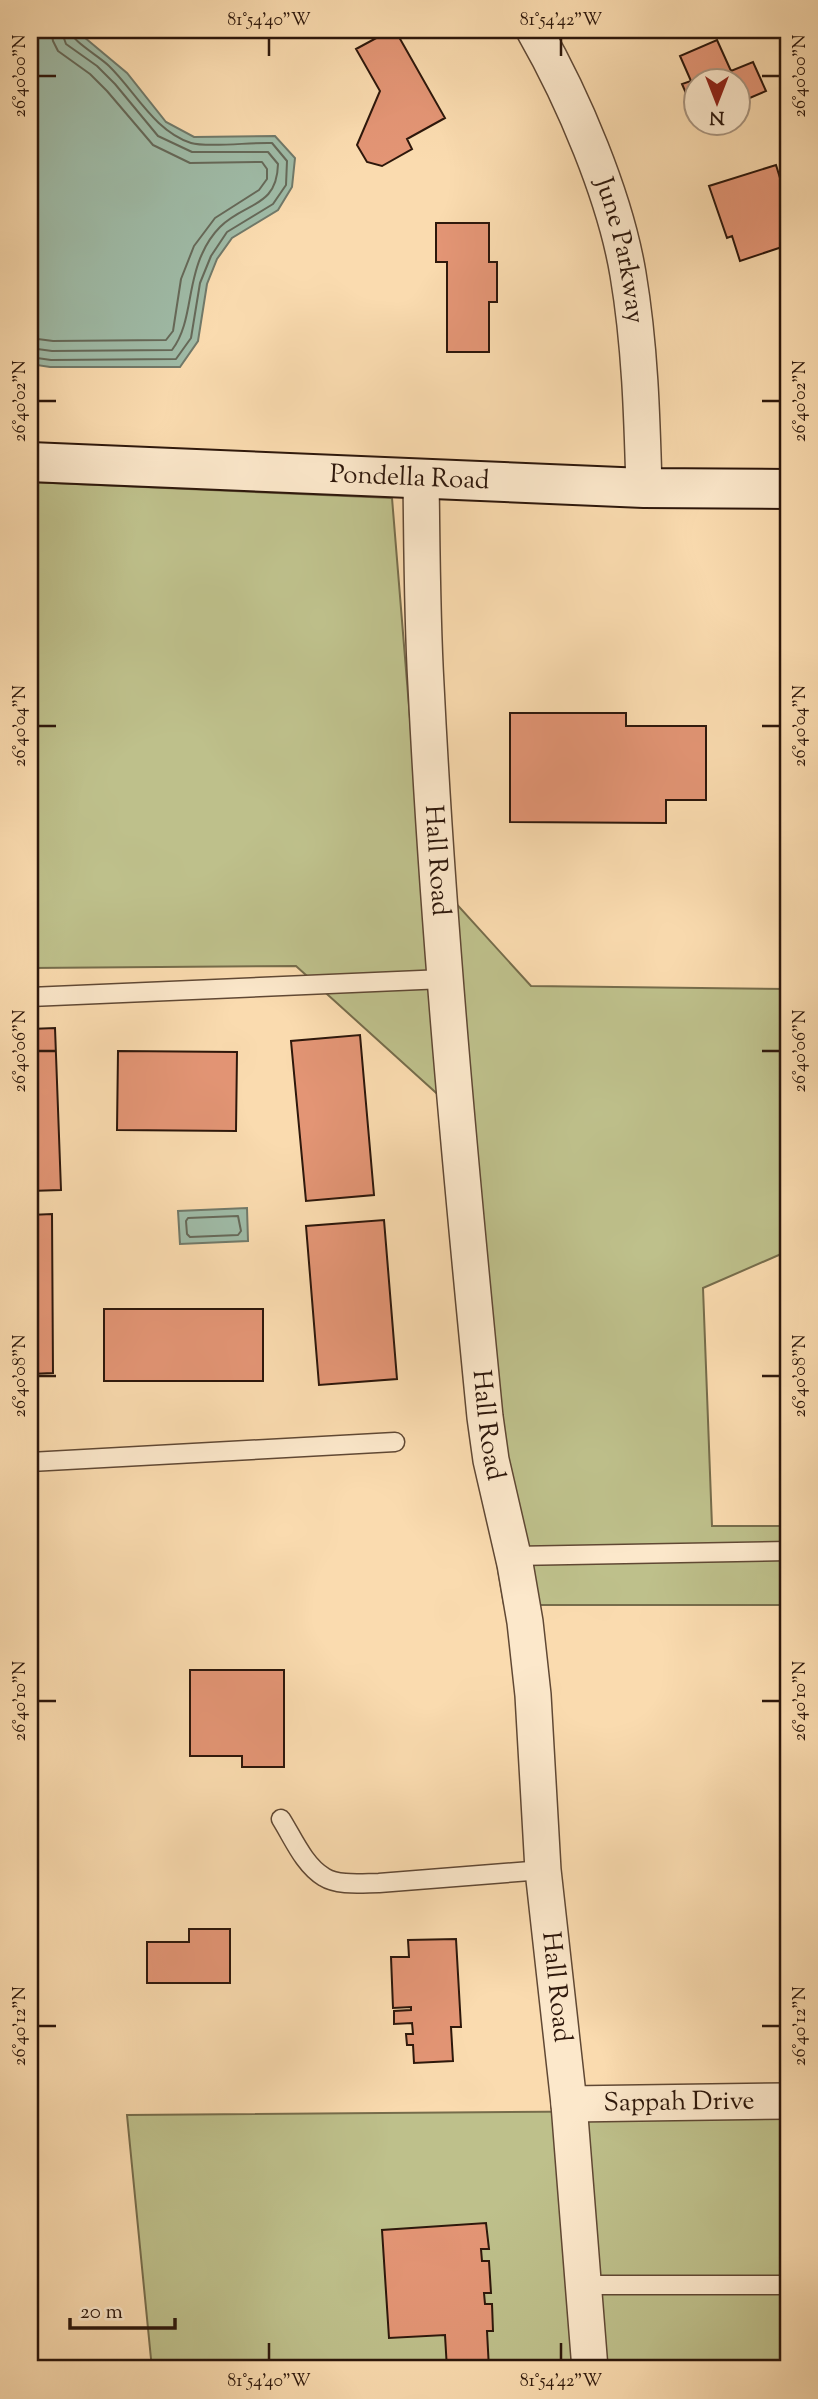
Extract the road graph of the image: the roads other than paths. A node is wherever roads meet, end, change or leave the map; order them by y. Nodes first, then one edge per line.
1 (534, 30) edge
2 (30, 462) edge
3 (421, 478) junction
4 (644, 488) junction
5 (788, 489) edge
6 (444, 979) junction
7 (30, 997) edge
8 (395, 1442) dead end
9 (30, 1462) edge
10 (788, 1551) edge
11 (513, 1556) junction
12 (281, 1819) dead end
13 (543, 1870) junction
14 (788, 2101) edge
15 (569, 2104) junction
16 (583, 2284) junction
17 (788, 2285) edge
18 (590, 2369) edge

1 - 4 street, June Parkway
2 - 3 main road, Pondella Road
3 - 4 main road, Pondella Road
3 - 6 street, Hall Road
4 - 5 main road, Pondella Road
6 - 7 lane
6 - 11 street, Hall Road
8 - 9 lane
10 - 11 lane
11 - 13 street, Hall Road
12 - 13 lane
13 - 15 street, Hall Road
14 - 15 street, Sappah Drive
15 - 16 street, Hall Road
16 - 17 lane
16 - 18 street, Hall Road

